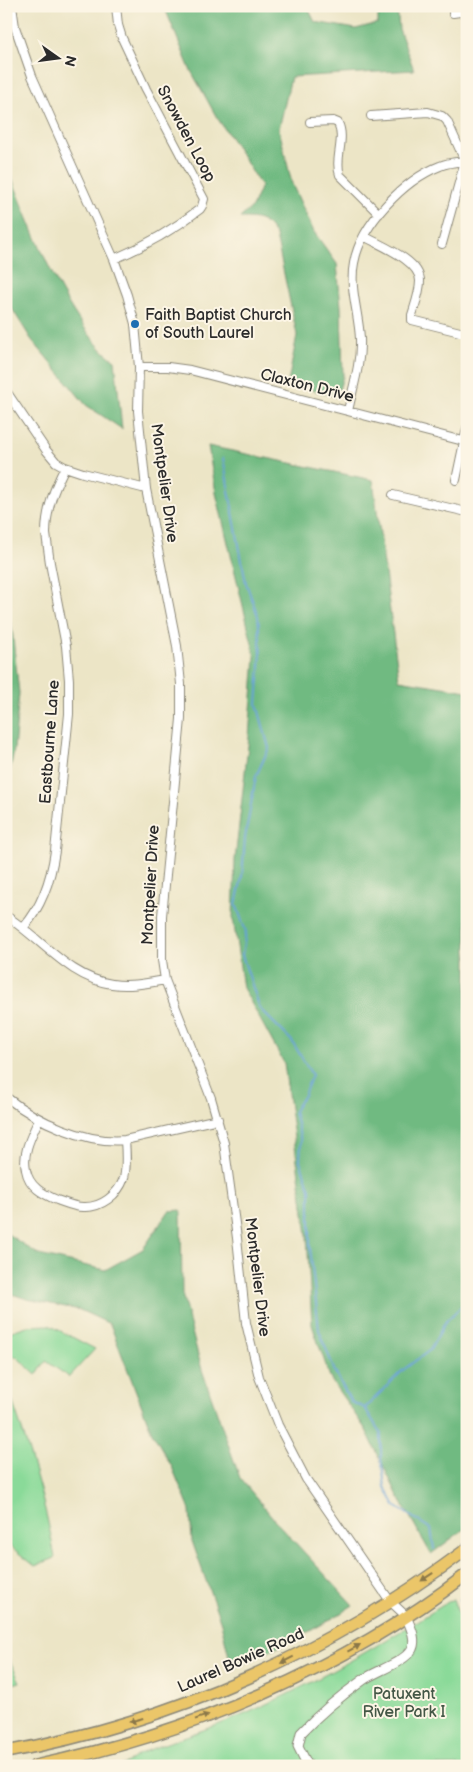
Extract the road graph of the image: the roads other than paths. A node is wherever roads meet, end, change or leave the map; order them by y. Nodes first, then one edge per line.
1 (12, 6) edge
2 (116, 6) edge
3 (467, 11) edge
4 (453, 13) dead end
5 (371, 116) dead end
6 (310, 122) dead end
7 (466, 161) edge
8 (379, 214) junction
9 (364, 236) junction
10 (442, 244) dead end
11 (114, 260) junction
12 (460, 332) dead end
13 (139, 368) junction
14 (6, 391) edge
15 (348, 410) junction
16 (467, 428) edge
17 (465, 441) edge
18 (65, 467) junction
19 (456, 480) dead end
20 (146, 489) junction
21 (393, 495) dead end
22 (467, 512) edge
23 (6, 916) edge
24 (24, 927) junction
25 (165, 980) junction
26 (6, 1097) edge
27 (39, 1119) junction
28 (218, 1119) junction
29 (125, 1140) junction
30 (467, 1549) edge
31 (466, 1576) edge
32 (390, 1601) junction
33 (406, 1616) junction
34 (6, 1752) edge
35 (35, 1766) edge
36 (308, 1766) edge

1 - 11 street, Montpelier Drive
2 - 11 street, Snowden Loop
3 - 4 street
5 - 7 street
6 - 8 street
7 - 8 street
7 - 10 street
8 - 9 street
9 - 12 street
9 - 15 street
11 - 13 street, Montpelier Drive
13 - 15 street, Claxton Drive
13 - 20 street, Montpelier Drive
14 - 18 street
15 - 17 street, Claxton Drive
16 - 17 street
17 - 19 street
18 - 20 street
18 - 24 street, Eastbourne Lane
20 - 25 street, Montpelier Drive
21 - 22 street
23 - 24 street
24 - 25 street
25 - 28 street, Montpelier Drive
26 - 27 street
27 - 29 street
27 - 29 street
28 - 29 street
28 - 32 street, Montpelier Drive
30 -> 32 main road, Laurel Bowie Road
31 - 33 main road
32 - 33 street, Montpelier Drive
32 -> 34 main road, Laurel Bowie Road
35 -> 33 main road
33 - 36 street, Montpelier Drive

